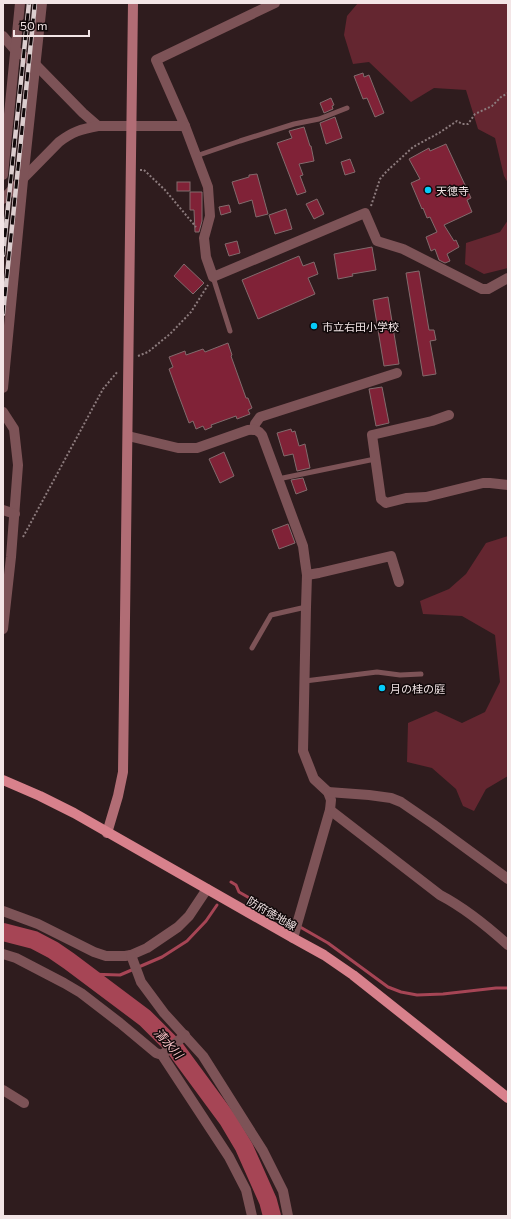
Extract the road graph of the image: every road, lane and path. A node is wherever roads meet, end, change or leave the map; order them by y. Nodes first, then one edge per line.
1 (20, 3) edge
2 (42, 3) edge
3 (133, 3) edge
4 (275, 3) edge
5 (3, 36) edge
6 (15, 50) junction
7 (35, 64) junction
8 (508, 93) edge
9 (347, 108) dead end
10 (98, 126) junction
11 (132, 126) junction
12 (185, 126) junction
13 (196, 156) junction
14 (132, 170) junction
15 (3, 175) edge
16 (23, 180) junction
17 (3, 199) edge
18 (365, 213) junction
19 (204, 238) junction
20 (213, 277) junction
21 (508, 278) edge
22 (230, 331) dead end
23 (129, 359) junction
24 (397, 372) dead end
25 (3, 388) edge
26 (3, 412) edge
27 (449, 415) dead end
28 (254, 430) junction
29 (128, 436) junction
30 (375, 459) junction
31 (278, 479) junction
32 (508, 485) edge
33 (3, 510) edge
34 (15, 514) junction
35 (22, 538) dead end
36 (307, 575) junction
37 (399, 582) dead end
38 (306, 607) junction
39 (3, 629) edge
40 (252, 648) dead end
41 (421, 674) dead end
42 (305, 681) junction
43 (3, 780) edge
44 (328, 792) junction
45 (330, 810) junction
46 (107, 833) junction
47 (508, 879) edge
48 (207, 889) junction
49 (3, 911) edge
50 (293, 938) junction
51 (508, 944) edge
52 (3, 954) edge
53 (131, 955) junction
54 (185, 1035) junction
55 (162, 1055) junction
56 (3, 1090) edge
57 (508, 1098) edge
58 (24, 1103) dead end
59 (252, 1216) edge
60 (288, 1216) edge

1 - 6 street
2 - 7 street
3 - 11 street
4 - 12 street
5 - 6 street
6 - 7 street
6 - 15 street
7 - 10 street
7 - 16 street
8 - 18 path
9 - 13 lane
10 - 11 street
10 - 16 street
11 - 12 street
11 - 14 street
12 - 13 street
13 - 19 street
14 - 19 path
14 - 23 street
16 - 17 street
16 - 25 street
18 - 20 street
18 - 21 street
19 - 20 street
20 - 22 lane
20 - 23 path
23 - 29 street
23 - 35 path
24 - 28 street
26 - 34 street
27 - 30 street
28 - 29 street
28 - 31 street
29 - 46 street
30 - 31 lane
30 - 32 street
31 - 36 street
33 - 34 street
34 - 39 street
36 - 37 street
36 - 38 street
38 - 40 lane
38 - 42 street
41 - 42 lane
42 - 44 street
43 - 46 main road, 防府徳地線
44 - 45 street
44 - 47 street
45 - 50 street
45 - 51 street
46 - 48 main road, 防府徳地線
48 - 50 main road, 防府徳地線
48 - 53 street
49 - 53 street
50 - 57 main road, 防府徳地線
52 - 55 street
53 - 54 street
54 - 55 street
54 - 60 street
55 - 59 street
56 - 58 street

